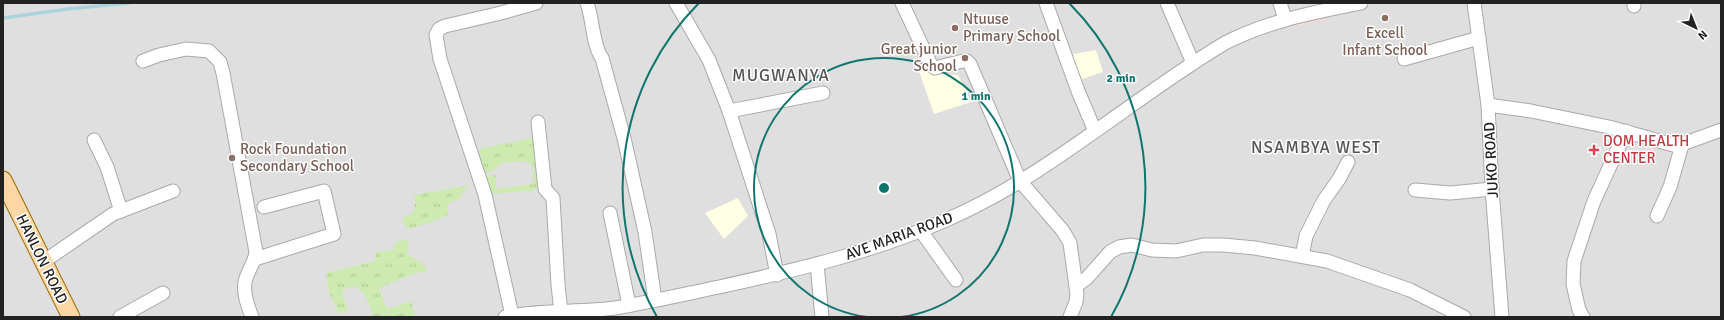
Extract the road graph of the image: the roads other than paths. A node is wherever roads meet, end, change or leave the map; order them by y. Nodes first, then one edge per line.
1 (536, 3) edge
2 (587, 3) edge
3 (676, 3) edge
4 (902, 3) edge
5 (1046, 3) edge
6 (1167, 3) edge
7 (1280, 3) edge
8 (1361, 3) edge
9 (1474, 3) edge
10 (1285, 19) junction
11 (1479, 38) junction
12 (1404, 59) dead end
13 (143, 61) dead end
14 (1193, 63) junction
15 (823, 93) dead end
16 (1488, 105) junction
17 (729, 111) junction
18 (538, 122) dead end
19 (1721, 130) edge
20 (1095, 131) junction
21 (1626, 131) junction
22 (94, 140) dead end
23 (1682, 145) junction
24 (1348, 162) dead end
25 (3, 180) edge
26 (1020, 181) junction
27 (1492, 189) junction
28 (1414, 190) dead end
29 (173, 191) dead end
30 (264, 207) dead end
31 (121, 211) junction
32 (610, 213) dead end
33 (1657, 216) dead end
34 (921, 231) junction
35 (1302, 256) junction
36 (255, 259) junction
37 (44, 262) junction
38 (817, 264) junction
39 (776, 275) junction
40 (956, 280) dead end
41 (1076, 286) junction
42 (163, 293) dead end
43 (655, 300) junction
44 (629, 305) junction
45 (561, 312) junction
46 (614, 312) edge
47 (509, 316) edge
48 (71, 317) edge
49 (120, 317) edge
50 (252, 317) edge
51 (822, 317) edge
52 (1070, 317) edge
53 (1464, 317) edge
54 (1502, 317) edge
55 (1583, 317) edge

1 - 47 street
2 - 43 street
3 - 17 street
4 - 26 street
5 - 20 street
6 - 14 street
7 - 10 street
8 - 10 street, AVE MARIA ROAD
9 - 11 street, JUKO ROAD
10 - 14 street, AVE MARIA ROAD
11 - 12 street
11 - 16 street, JUKO ROAD
13 - 36 street
14 - 20 street, AVE MARIA ROAD
15 - 17 street
16 - 21 street
16 - 27 street, JUKO ROAD
17 - 39 street
18 - 45 street
19 - 23 street
20 - 26 street, AVE MARIA ROAD
21 - 23 street
21 - 55 street
22 - 31 street
23 - 33 street
24 - 35 street
25 - 37 main road, HANLON ROAD
26 - 34 street, AVE MARIA ROAD
26 - 41 street
27 - 28 street
27 - 54 street, JUKO ROAD
29 - 31 street
30 - 36 street
31 - 37 street
32 - 44 street
34 - 38 street, AVE MARIA ROAD
34 - 40 street
35 - 41 street
35 - 53 street
36 - 50 street
37 - 48 main road, HANLON ROAD
38 - 39 street, AVE MARIA ROAD
38 - 51 street
39 - 43 street, AVE MARIA ROAD
41 - 52 street
42 - 49 street
43 - 44 street, AVE MARIA ROAD
44 - 46 street, AVE MARIA ROAD
45 - 46 street, AVE MARIA ROAD
45 - 47 street, AVE MARIA ROAD

